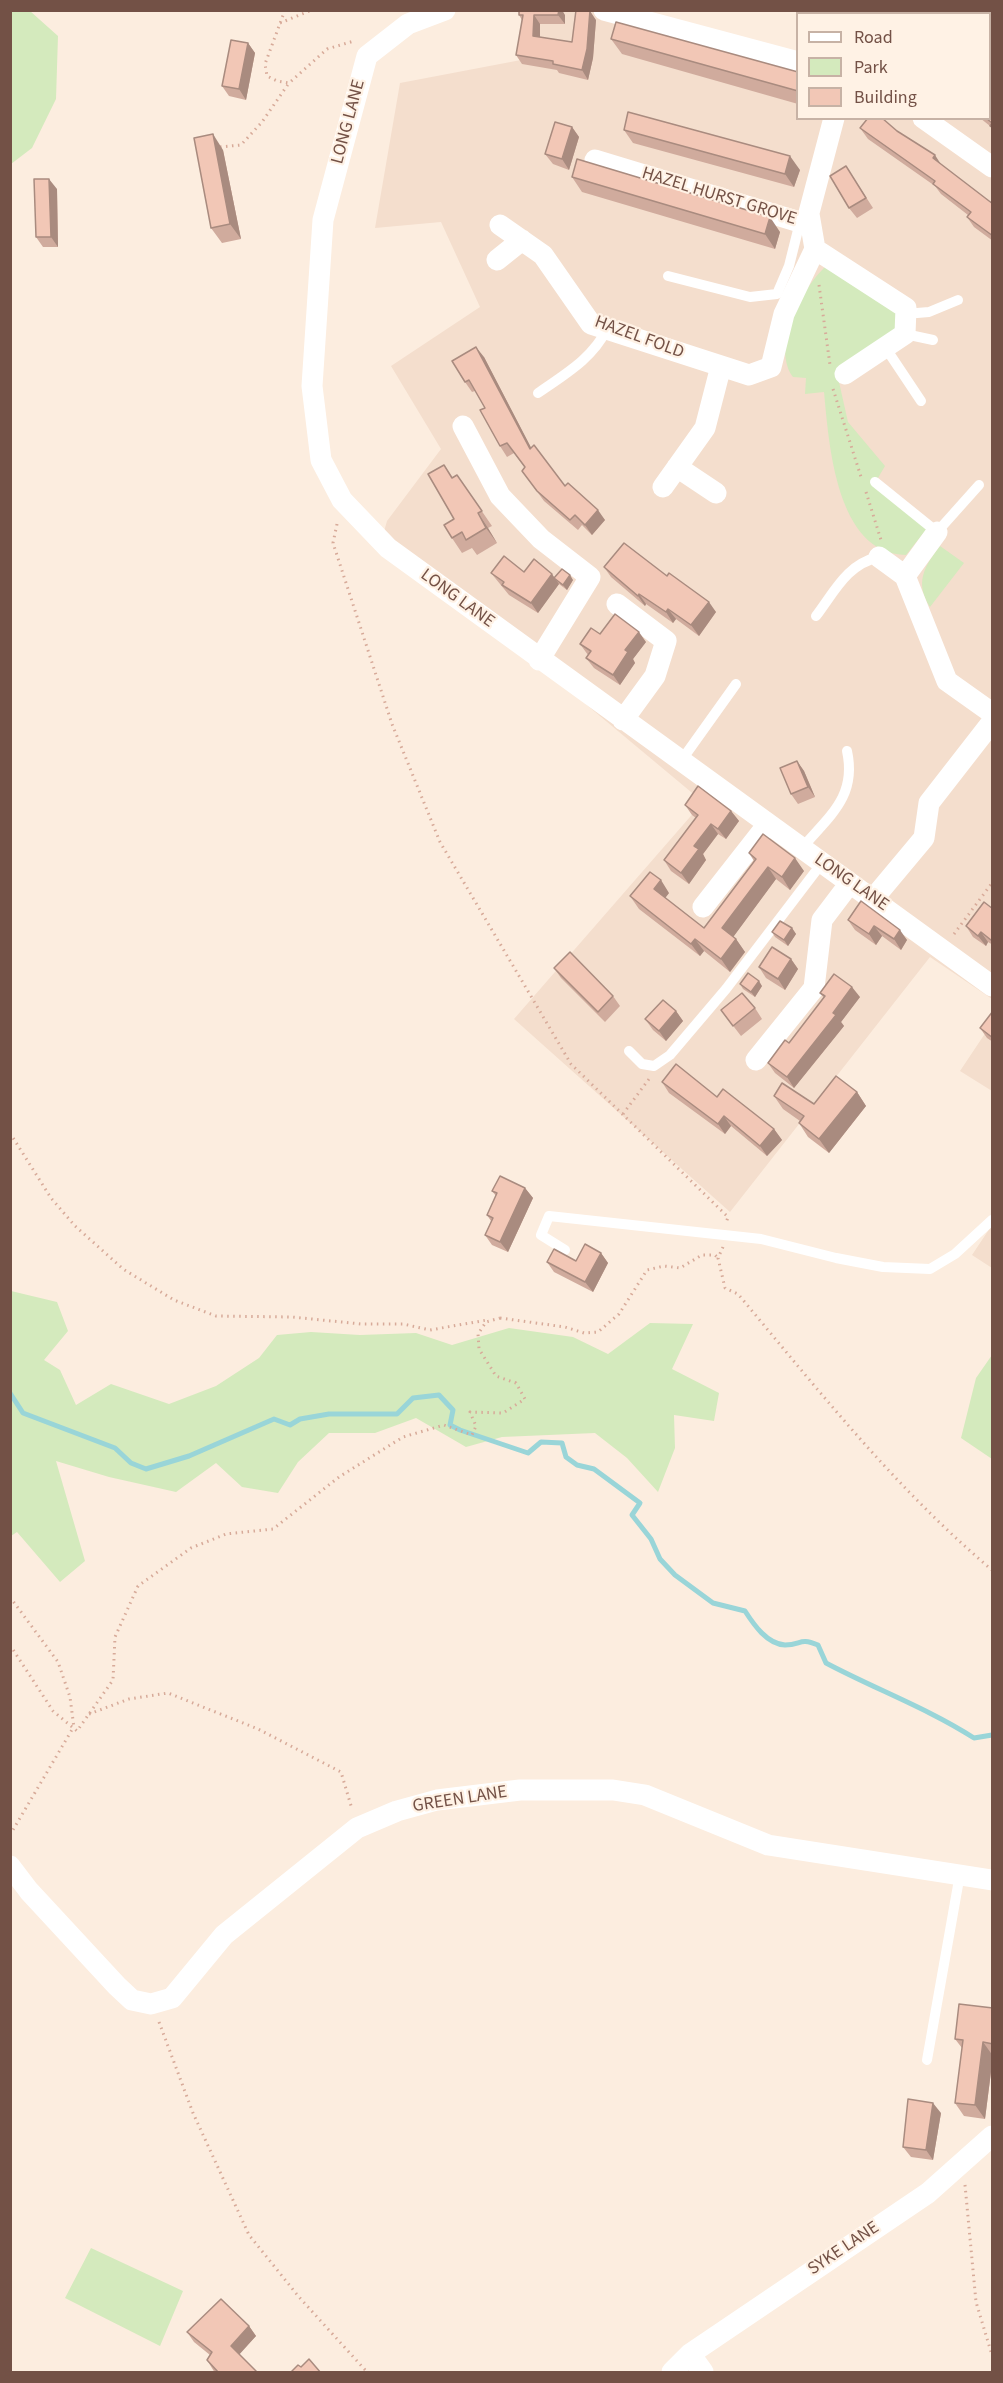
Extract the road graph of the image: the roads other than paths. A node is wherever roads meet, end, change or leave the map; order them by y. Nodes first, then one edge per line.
1 (445, 10) edge
2 (604, 10) edge
3 (796, 61) edge
4 (833, 120) edge
5 (926, 120) edge
6 (595, 160) dead end
7 (993, 167) edge
8 (804, 218) junction
9 (500, 225) dead end
10 (522, 240) junction
11 (815, 249) junction
12 (497, 260) dead end
13 (668, 276) dead end
14 (958, 300) dead end
15 (905, 324) junction
16 (607, 329) junction
17 (933, 340) dead end
18 (885, 347) junction
19 (721, 366) junction
20 (836, 374) road end
21 (538, 393) dead end
22 (921, 401) dead end
23 (463, 426) dead end
24 (677, 467) junction
25 (875, 483) dead end
26 (980, 485) dead end
27 (663, 487) dead end
28 (716, 494) dead end
29 (937, 532) junction
30 (881, 550) joint
31 (905, 576) junction
32 (617, 604) dead end
33 (816, 616) dead end
34 (539, 660) junction
35 (736, 684) dead end
36 (993, 713) edge
37 (623, 720) junction
38 (993, 722) edge
39 (847, 751) dead end
40 (681, 761) junction
41 (768, 824) junction
42 (802, 848) junction
43 (822, 863) junction
44 (850, 883) junction
45 (873, 899) junction
46 (703, 907) dead end
47 (993, 986) edge
48 (629, 1051) dead end
49 (756, 1060) dead end
50 (993, 1220) edge
51 (565, 1250) dead end
52 (10, 1866) edge
53 (960, 1874) junction
54 (993, 1880) edge
55 (927, 2060) dead end
56 (993, 2136) edge
57 (690, 2354) junction
58 (672, 2373) edge
59 (703, 2373) edge

1 - 34 street, LONG LANE
2 - 3 street
4 - 8 street, HAZEL HURST GROVE
5 - 7 street
6 - 8 street, HAZEL HURST GROVE
8 - 11 street
8 - 13 lane
9 - 10 street, HAZEL FOLD
10 - 12 street
10 - 16 street, HAZEL FOLD
11 - 15 street
11 - 19 street, HAZEL FOLD
14 - 15 lane
15 - 17 lane
15 - 18 street
16 - 19 street, HAZEL FOLD
16 - 21 lane
18 - 20 street
18 - 22 lane
19 - 24 street
23 - 34 street
24 - 27 street
24 - 28 street
25 - 29 lane
26 - 29 lane
29 - 31 street
30 - 31 street
30 - 33 lane
31 - 36 street
32 - 37 street
34 - 37 street, LONG LANE
35 - 40 lane
37 - 40 street, LONG LANE
38 - 45 street
39 - 42 lane
40 - 41 street, LONG LANE
41 - 42 street, LONG LANE
41 - 46 street
42 - 43 street, LONG LANE
43 - 44 street, LONG LANE
43 - 48 lane
44 - 45 street, LONG LANE
44 - 49 street
45 - 47 street, LONG LANE
50 - 51 lane
52 - 53 street, GREEN LANE
53 - 54 street, GREEN LANE
53 - 55 lane
56 - 57 street, SYKE LANE
57 - 58 street, SYKE LANE
57 - 59 street

